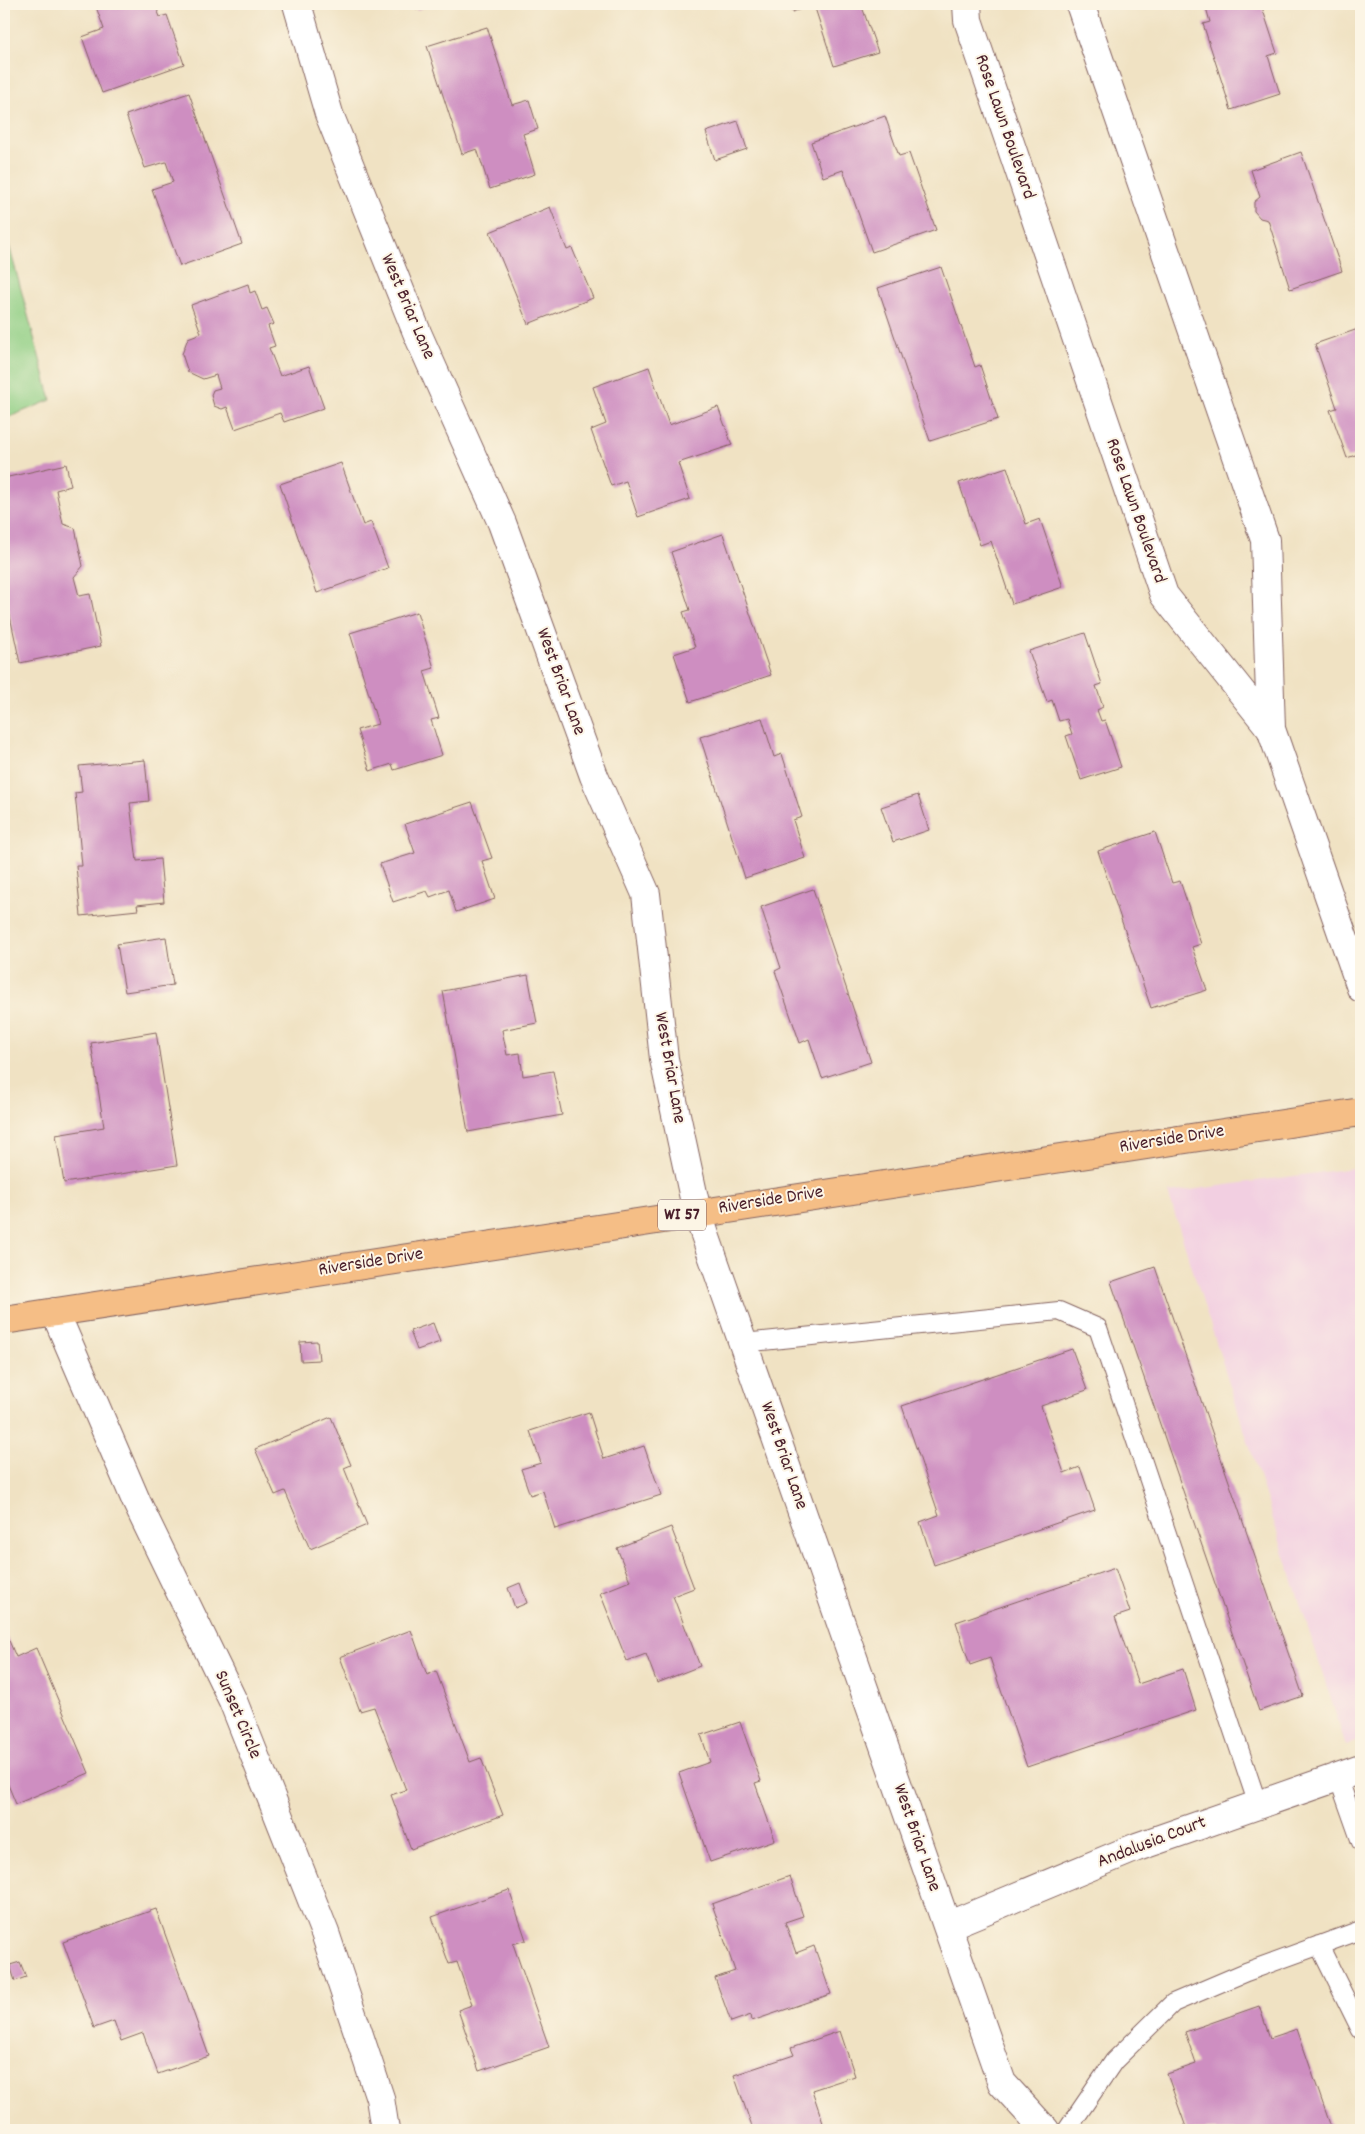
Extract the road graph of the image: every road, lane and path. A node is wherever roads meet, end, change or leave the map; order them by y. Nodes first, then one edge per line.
1 (296, 4) edge
2 (967, 4) edge
3 (1080, 4) edge
4 (1271, 729) junction
5 (1361, 988) edge
6 (1361, 1112) edge
7 (698, 1212) junction
8 (54, 1312) junction
9 (4, 1320) edge
10 (743, 1343) junction
11 (1350, 1773) edge
12 (1258, 1805) junction
13 (1361, 1842) edge
14 (947, 1926) junction
15 (1361, 1930) edge
16 (1319, 1945) junction
17 (1361, 2030) edge
18 (385, 2130) edge
19 (1045, 2130) edge
20 (1066, 2130) edge

1 - 7 street, West Briar Lane
2 - 4 street, Rose Lawn Boulevard
3 - 4 street
4 - 5 street, Rose Lawn Boulevard
6 - 7 main road, Riverside Drive / WI 57
7 - 8 main road, Riverside Drive / WI 57
7 - 10 street, West Briar Lane
8 - 9 main road, Riverside Drive / WI 57
8 - 18 street, Sunset Circle
10 - 12 lane
10 - 14 street, West Briar Lane
11 - 12 street, Andalusia Court
11 - 13 lane
12 - 14 street, Andalusia Court
14 - 19 street, West Briar Lane
15 - 16 lane
16 - 17 lane
16 - 20 lane

